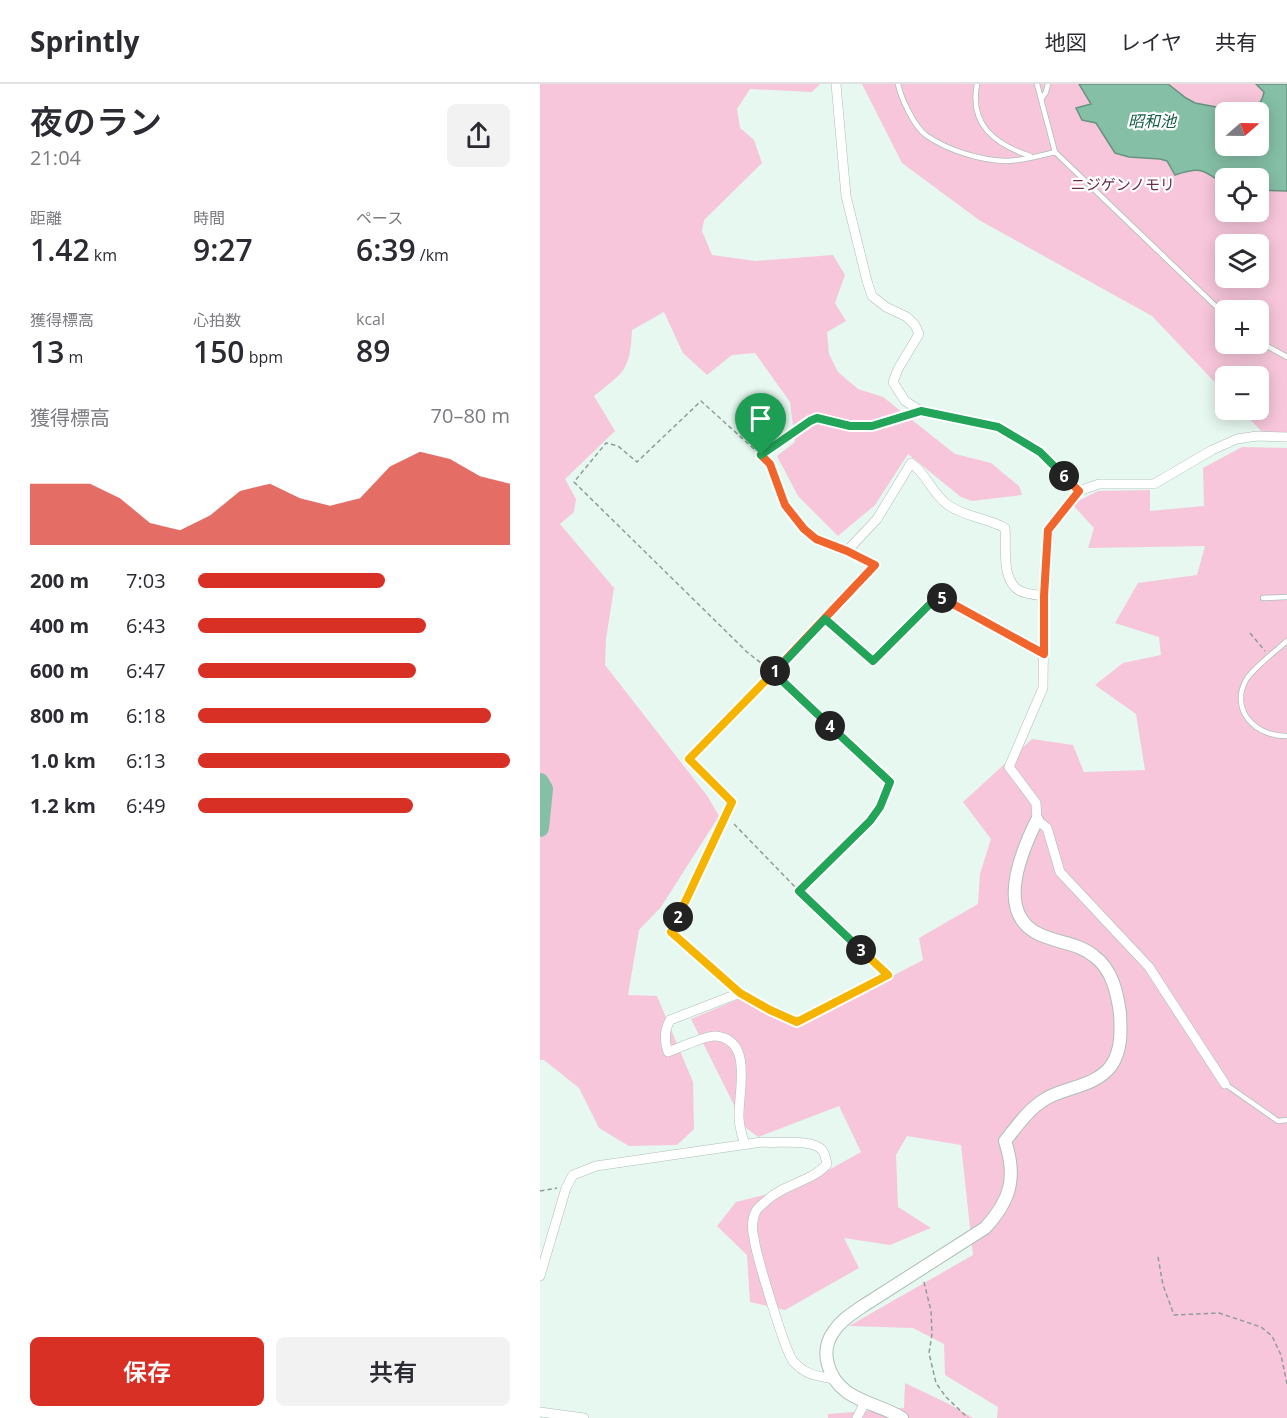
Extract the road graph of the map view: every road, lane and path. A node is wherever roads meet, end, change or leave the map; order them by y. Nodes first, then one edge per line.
1 (836, 84) edge
2 (898, 84) edge
3 (977, 84) edge
4 (1037, 84) edge
5 (1048, 84) edge
6 (1042, 98) junction
7 (1055, 152) junction
8 (1032, 157) junction
9 (1215, 305) edge
10 (1269, 347) edge
11 (1287, 357) edge
12 (921, 411) junction
13 (1287, 437) edge
14 (761, 455) junction
15 (1079, 491) junction
16 (847, 551) junction
17 (1044, 596) junction
18 (1287, 597) edge
19 (1263, 598) dead end
20 (825, 619) junction
21 (1250, 633) dead end
22 (1287, 641) edge
23 (1044, 654) junction
24 (1270, 657) junction
25 (774, 673) junction
26 (1287, 736) edge
27 (727, 817) junction
28 (1037, 820) junction
29 (799, 891) junction
30 (740, 993) junction
31 (1225, 1084) joint
32 (1287, 1120) edge
33 (745, 1145) junction
34 (566, 1188) junction
35 (540, 1191) edge
36 (1158, 1257) dead end
37 (920, 1269) junction
38 (540, 1276) edge
39 (834, 1379) junction
40 (1287, 1384) edge
41 (865, 1402) junction
42 (540, 1412) edge
43 (584, 1418) edge
44 (858, 1418) edge
45 (902, 1418) edge
46 (968, 1418) edge

1 - 12 street
2 - 8 lane
3 - 8 lane
4 - 6 lane
5 - 6 lane
6 - 7 lane
7 - 8 lane
7 - 9 lane
10 - 11 lane
12 - 14 street
12 - 15 street
13 - 15 street
14 - 16 street
14 - 25 path
15 - 17 street
16 - 17 street
16 - 20 street
17 - 23 street
18 - 19 lane
20 - 23 street
20 - 25 street
21 - 24 path
22 - 24 lane
23 - 28 street
24 - 26 lane
25 - 27 street
25 - 29 path
27 - 29 path
27 - 30 street
28 - 31 street
28 - 37 street
29 - 30 path
30 - 33 street
31 - 32 lane
33 - 34 street
33 - 39 street
34 - 35 path
34 - 38 street
36 - 40 path
37 - 39 street
37 - 46 path
39 - 41 street
41 - 44 street
41 - 45 street
42 - 43 street

